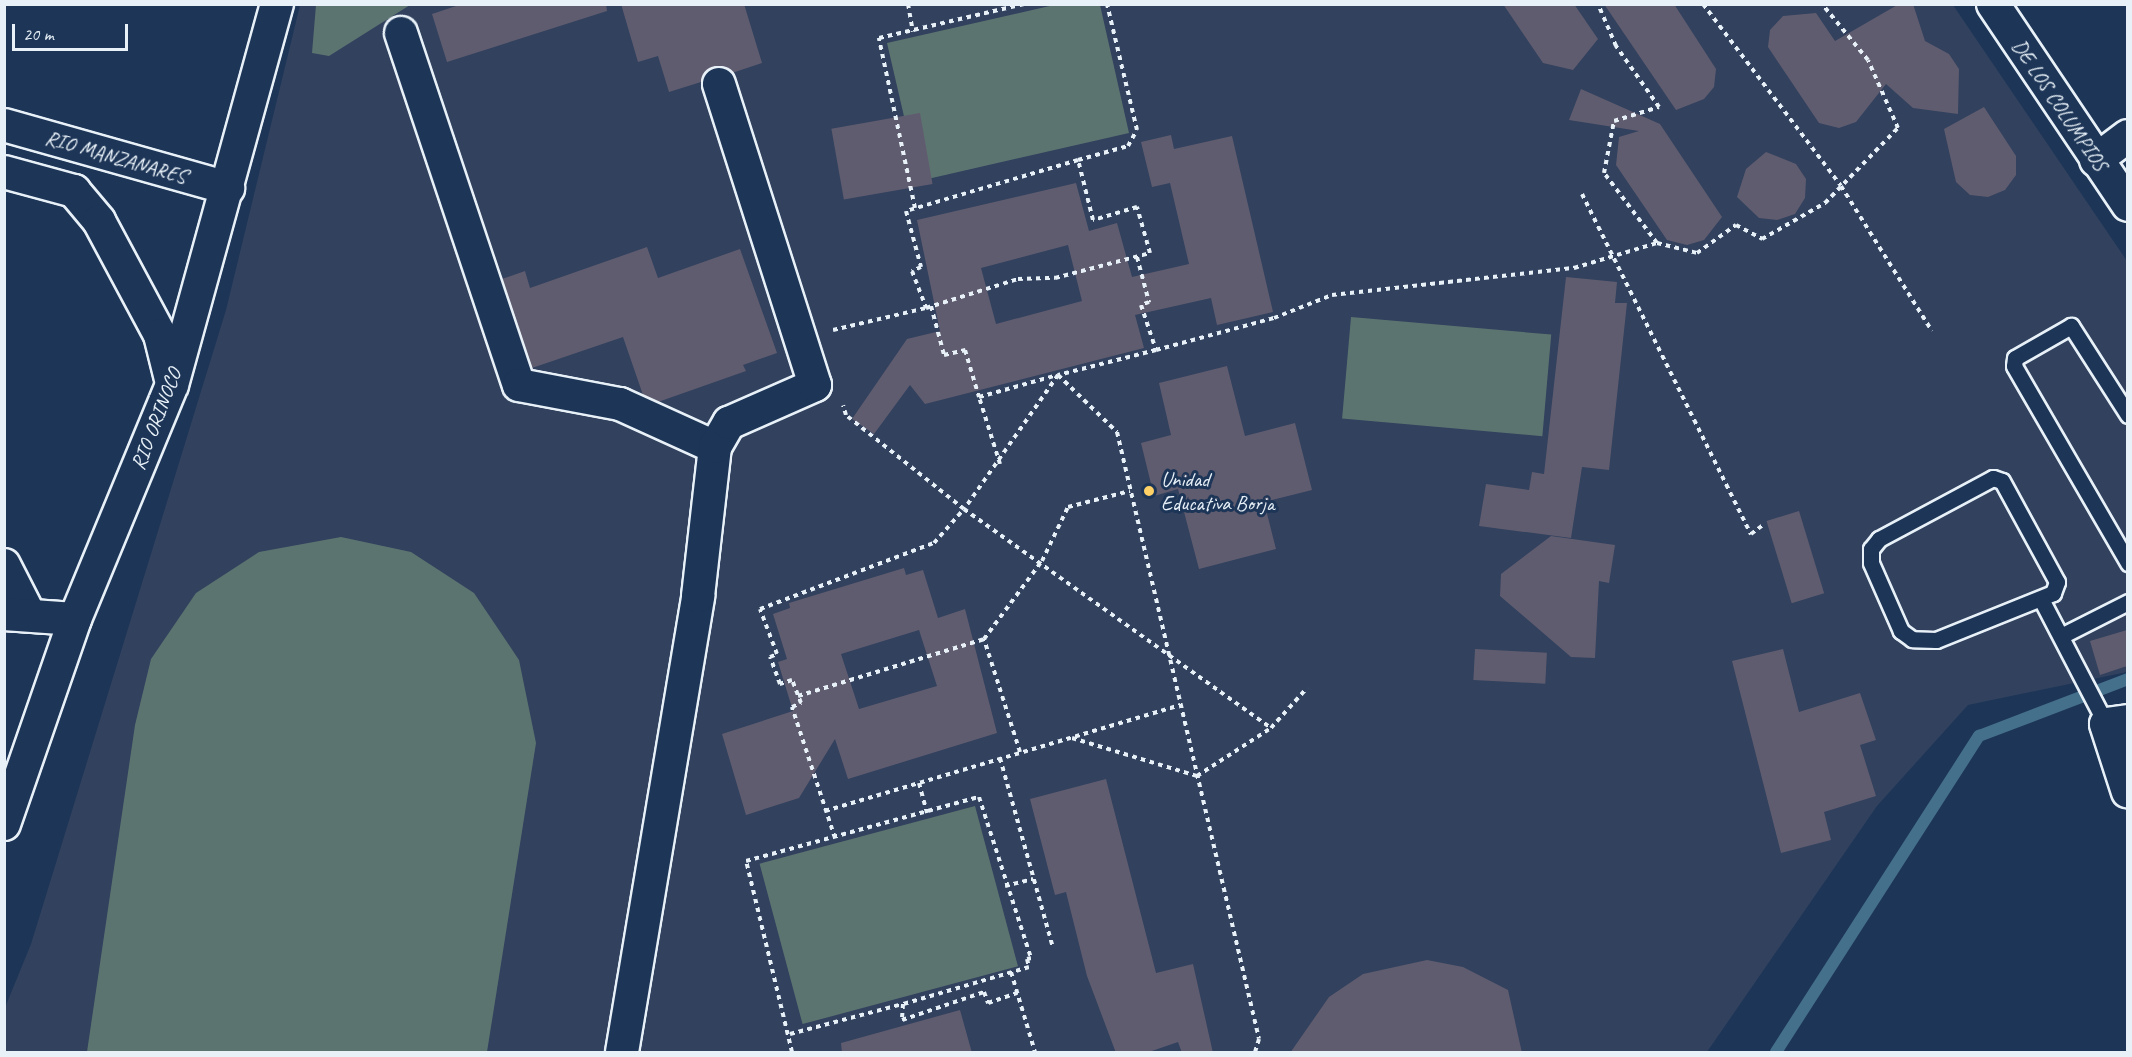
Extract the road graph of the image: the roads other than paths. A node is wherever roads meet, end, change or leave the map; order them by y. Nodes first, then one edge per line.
1 (277, 4) edge
2 (1993, 4) edge
3 (401, 33) dead end
4 (720, 84) dead end
5 (4, 125) edge
6 (2127, 136) edge
7 (2096, 160) junction
8 (4, 172) edge
9 (228, 188) junction
10 (2127, 205) edge
11 (172, 385) junction
12 (2127, 415) edge
13 (715, 447) junction
14 (2127, 563) edge
15 (4, 565) edge
16 (2042, 601) junction
17 (2127, 602) edge
18 (17, 614) edge
19 (75, 619) junction
20 (2061, 636) junction
21 (2109, 717) edge
22 (2127, 792) edge
23 (4, 824) edge
24 (622, 1053) edge

1 - 9 street, RIO ORINOCO
2 - 7 street, DE LOS COLUMPIOS
3 - 13 street
4 - 13 street
5 - 9 street, RIO MANZANARES
6 - 7 street
7 - 10 street, DE LOS COLUMPIOS
8 - 11 street, RIO MANZANARES
9 - 11 street, RIO ORINOCO
11 - 19 street, RIO ORINOCO
12 - 14 lane
13 - 24 street
15 - 18 street
16 - 16 lane
16 - 20 lane
17 - 20 lane
18 - 19 street
19 - 23 street, RIO ORINOCO
20 - 21 lane
21 - 22 street

